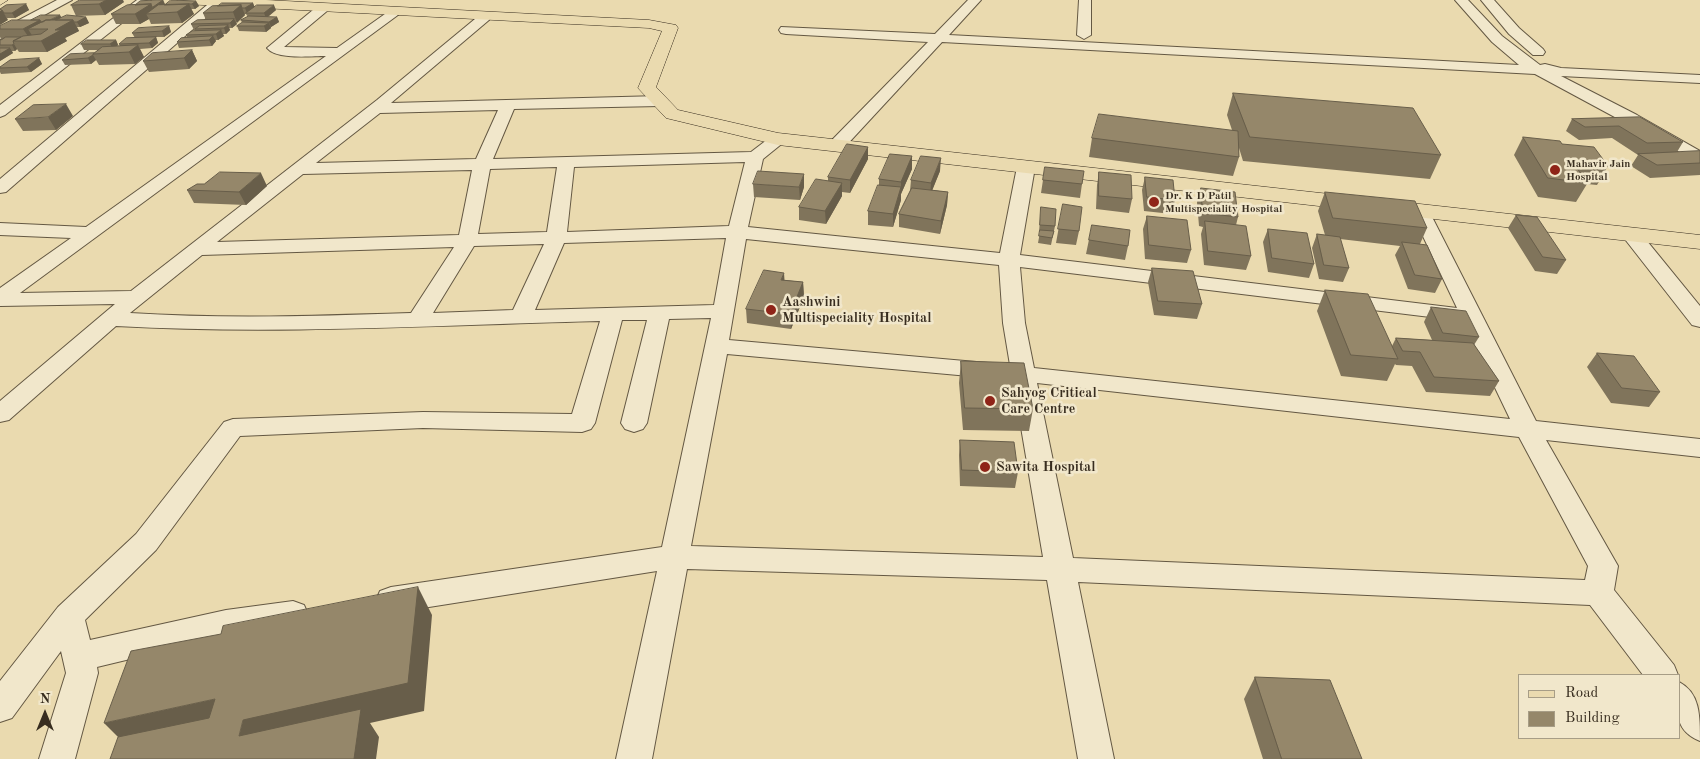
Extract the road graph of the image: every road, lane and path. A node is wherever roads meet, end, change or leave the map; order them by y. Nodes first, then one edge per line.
1 (66, 0) edge
2 (145, 0) edge
3 (184, 0) edge
4 (975, 0) edge
5 (1085, 0) edge
6 (1461, 0) edge
7 (1487, 0) edge
8 (217, 3) junction
9 (323, 8) junction
10 (396, 12) junction
11 (485, 17) junction
12 (790, 24) dead end
13 (946, 33) junction
14 (0, 35) edge
15 (1084, 36) junction
16 (341, 52) junction
17 (1540, 66) junction
18 (1700, 69) edge
19 (1700, 79) edge
20 (660, 101) junction
21 (508, 105) junction
22 (376, 108) junction
23 (0, 112) edge
24 (778, 139) junction
25 (1700, 141) edge
26 (836, 146) junction
27 (755, 157) junction
28 (1700, 158) edge
29 (566, 163) junction
30 (482, 164) junction
31 (1026, 167) junction
32 (298, 170) junction
33 (0, 188) edge
34 (1420, 211) junction
35 (0, 229) edge
36 (737, 232) junction
37 (90, 233) junction
38 (1631, 234) junction
39 (556, 239) junction
40 (467, 242) junction
41 (1700, 242) edge
42 (197, 249) junction
43 (1009, 260) junction
44 (136, 297) junction
45 (0, 299) edge
46 (723, 311) junction
47 (659, 313) junction
48 (613, 314) junction
49 (1472, 316) junction
50 (521, 317) junction
51 (111, 319) junction
52 (418, 319) junction
53 (1700, 320) edge
54 (716, 346) junction
55 (1024, 374) junction
56 (0, 414) edge
57 (634, 423) dead end
58 (1528, 430) junction
59 (1700, 448) edge
60 (674, 558) junction
61 (1060, 569) junction
62 (1598, 593) junction
63 (363, 604) edge
64 (324, 610) edge
65 (69, 616) junction
66 (78, 657) junction
67 (1661, 674) edge
68 (1680, 698) edge
69 (0, 707) edge
70 (1700, 725) edge
71 (57, 759) edge
72 (634, 759) edge
73 (1096, 759) edge

1 - 14 street
2 - 23 street
3 - 8 main road
4 - 13 street
5 - 15 street
6 - 17 street
7 - 17 street
8 - 9 main road
8 - 33 street
9 - 10 main road
9 - 16 street
10 - 11 main road
10 - 16 street
11 - 20 main road
11 - 22 street
12 - 13 street
13 - 15 street
13 - 17 street
13 - 26 street
15 - 17 street
16 - 37 street
17 - 18 street
17 - 19 street
17 - 25 street
17 - 28 street
20 - 21 street
20 - 24 main road
21 - 22 street
21 - 30 street
22 - 32 street
24 - 26 main road
24 - 27 street
26 - 31 main road
27 - 29 street
27 - 36 street
29 - 30 street
29 - 39 street
30 - 32 street
30 - 40 street
31 - 34 main road
31 - 43 street
32 - 42 street
34 - 38 main road
34 - 49 street
35 - 37 street
36 - 39 street
36 - 43 street
36 - 46 street
37 - 45 street
38 - 41 main road
38 - 53 street
39 - 40 street
39 - 50 street
40 - 42 street
40 - 52 street
42 - 44 street
43 - 49 street
43 - 55 street
44 - 45 street
44 - 51 street
46 - 47 street
46 - 54 street
47 - 48 street
47 - 57 street
48 - 50 street
48 - 65 street
49 - 58 street
50 - 52 street
51 - 52 street
51 - 56 street
54 - 55 street
54 - 60 street
55 - 58 street
55 - 61 street
58 - 59 street
58 - 62 street
60 - 61 street
60 - 63 street
60 - 72 street
61 - 62 street
61 - 73 street
62 - 67 street
64 - 66 street
65 - 66 street
65 - 69 street
66 - 71 street
68 - 70 street

